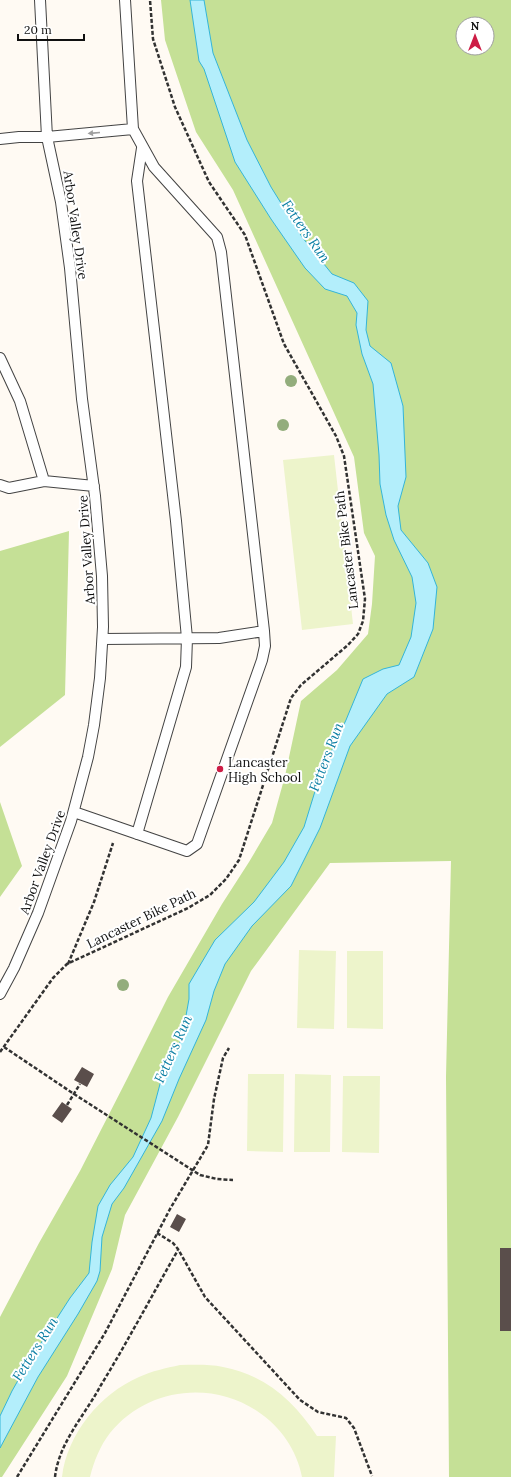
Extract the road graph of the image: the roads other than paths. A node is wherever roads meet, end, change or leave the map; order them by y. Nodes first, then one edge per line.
1 (40, 0) edge
2 (124, 0) edge
3 (133, 130) junction
4 (47, 137) junction
5 (1, 139) edge
6 (142, 148) junction
7 (0, 358) edge
8 (44, 481) junction
9 (0, 485) edge
10 (94, 486) junction
11 (264, 631) junction
12 (187, 638) junction
13 (103, 639) junction
14 (74, 812) junction
15 (137, 834) junction
16 (0, 994) edge

1 - 4 lane, Arbor Valley Drive
2 - 3 lane
3 -> 4 lane
3 - 6 lane
4 - 5 lane
4 - 10 lane, Arbor Valley Drive
6 - 11 lane
6 - 12 lane
7 - 8 lane
8 - 9 lane
8 - 10 lane
10 - 13 lane, Arbor Valley Drive
11 - 12 lane
11 - 15 lane
12 - 13 lane
12 - 15 lane
13 - 14 lane, Arbor Valley Drive
14 - 15 lane
14 - 16 lane, Arbor Valley Drive

